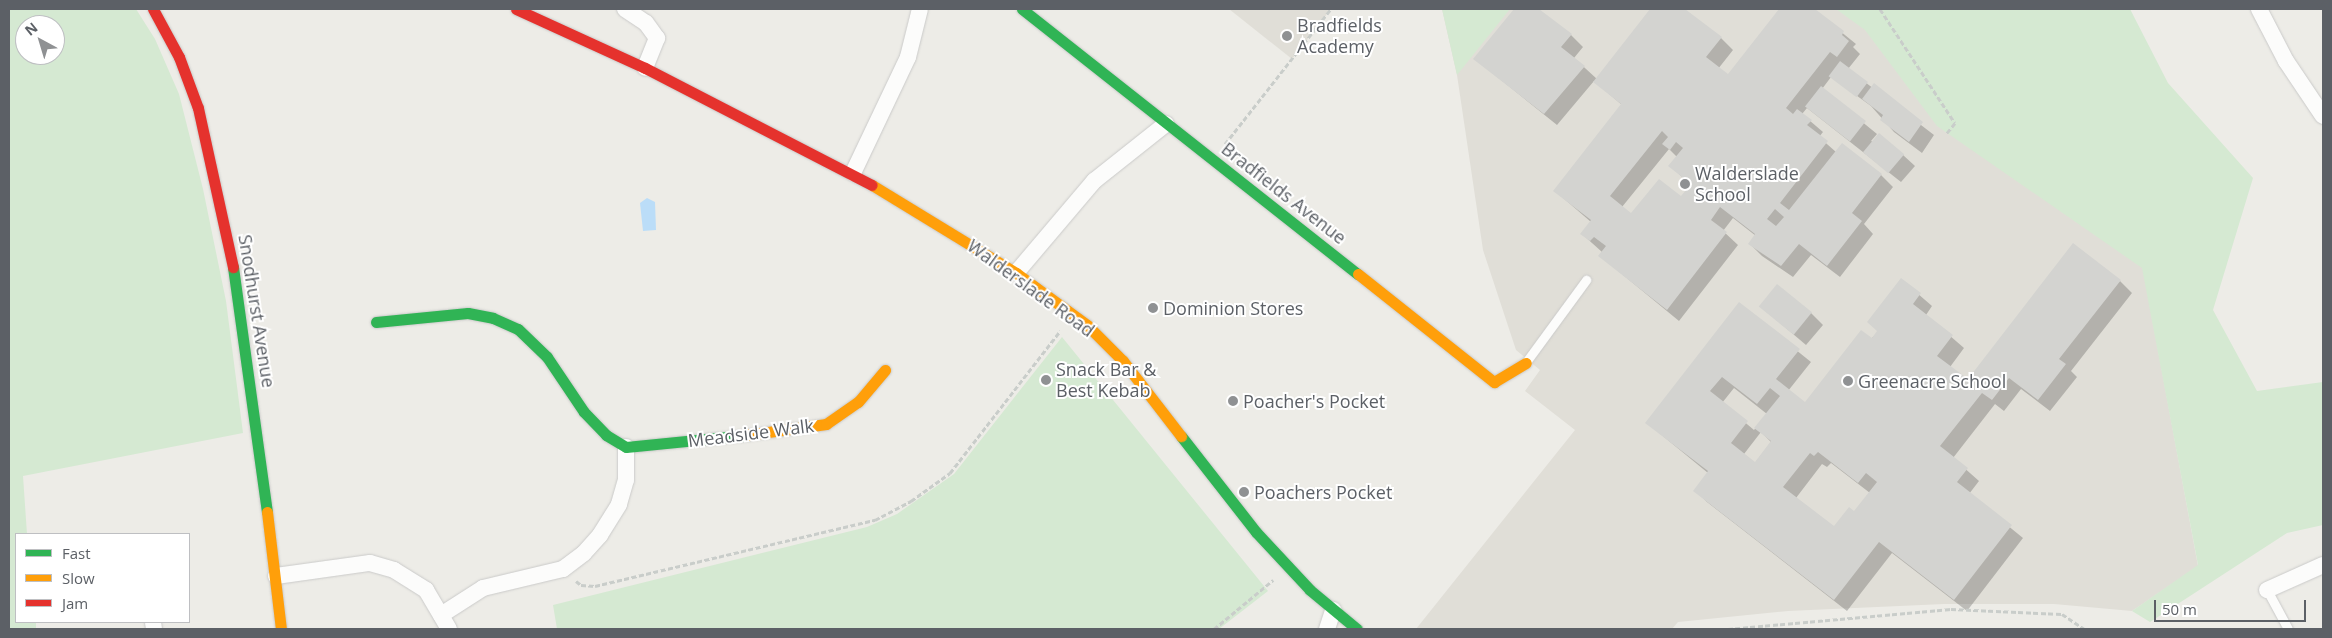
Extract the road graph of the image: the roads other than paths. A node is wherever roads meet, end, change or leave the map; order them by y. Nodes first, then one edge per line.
1 (153, 9) edge
2 (516, 9) edge
3 (626, 9) edge
4 (920, 9) edge
5 (1022, 9) edge
6 (2259, 9) edge
7 (645, 68) junction
8 (2323, 116) edge
9 (1166, 124) junction
10 (853, 173) junction
11 (1016, 273) junction
12 (1586, 280) dead end
13 (376, 322) dead end
14 (1526, 362) joint
15 (885, 370) dead end
16 (626, 447) junction
17 (2323, 565) edge
18 (276, 576) junction
19 (2268, 590) joint
20 (1333, 610) junction
21 (445, 622) edge
22 (281, 629) edge
23 (1327, 629) edge
24 (1357, 629) edge
25 (2288, 629) edge

1 - 18 street, Snodhurst Avenue
2 - 7 street, Walderslade Road
3 - 7 street
4 - 10 street
5 - 9 street, Bradfields Avenue
6 - 8 street
7 - 10 street, Walderslade Road
9 - 11 street
9 - 14 street, Bradfields Avenue
10 - 11 street, Walderslade Road
11 - 20 street, Walderslade Road
12 - 14 lane
13 - 16 street
15 - 16 street, Meadside Walk
16 - 21 street
17 - 19 street
18 - 21 street
18 - 22 street, Snodhurst Avenue
19 - 25 lane
20 - 23 street
20 - 24 street, Walderslade Road

